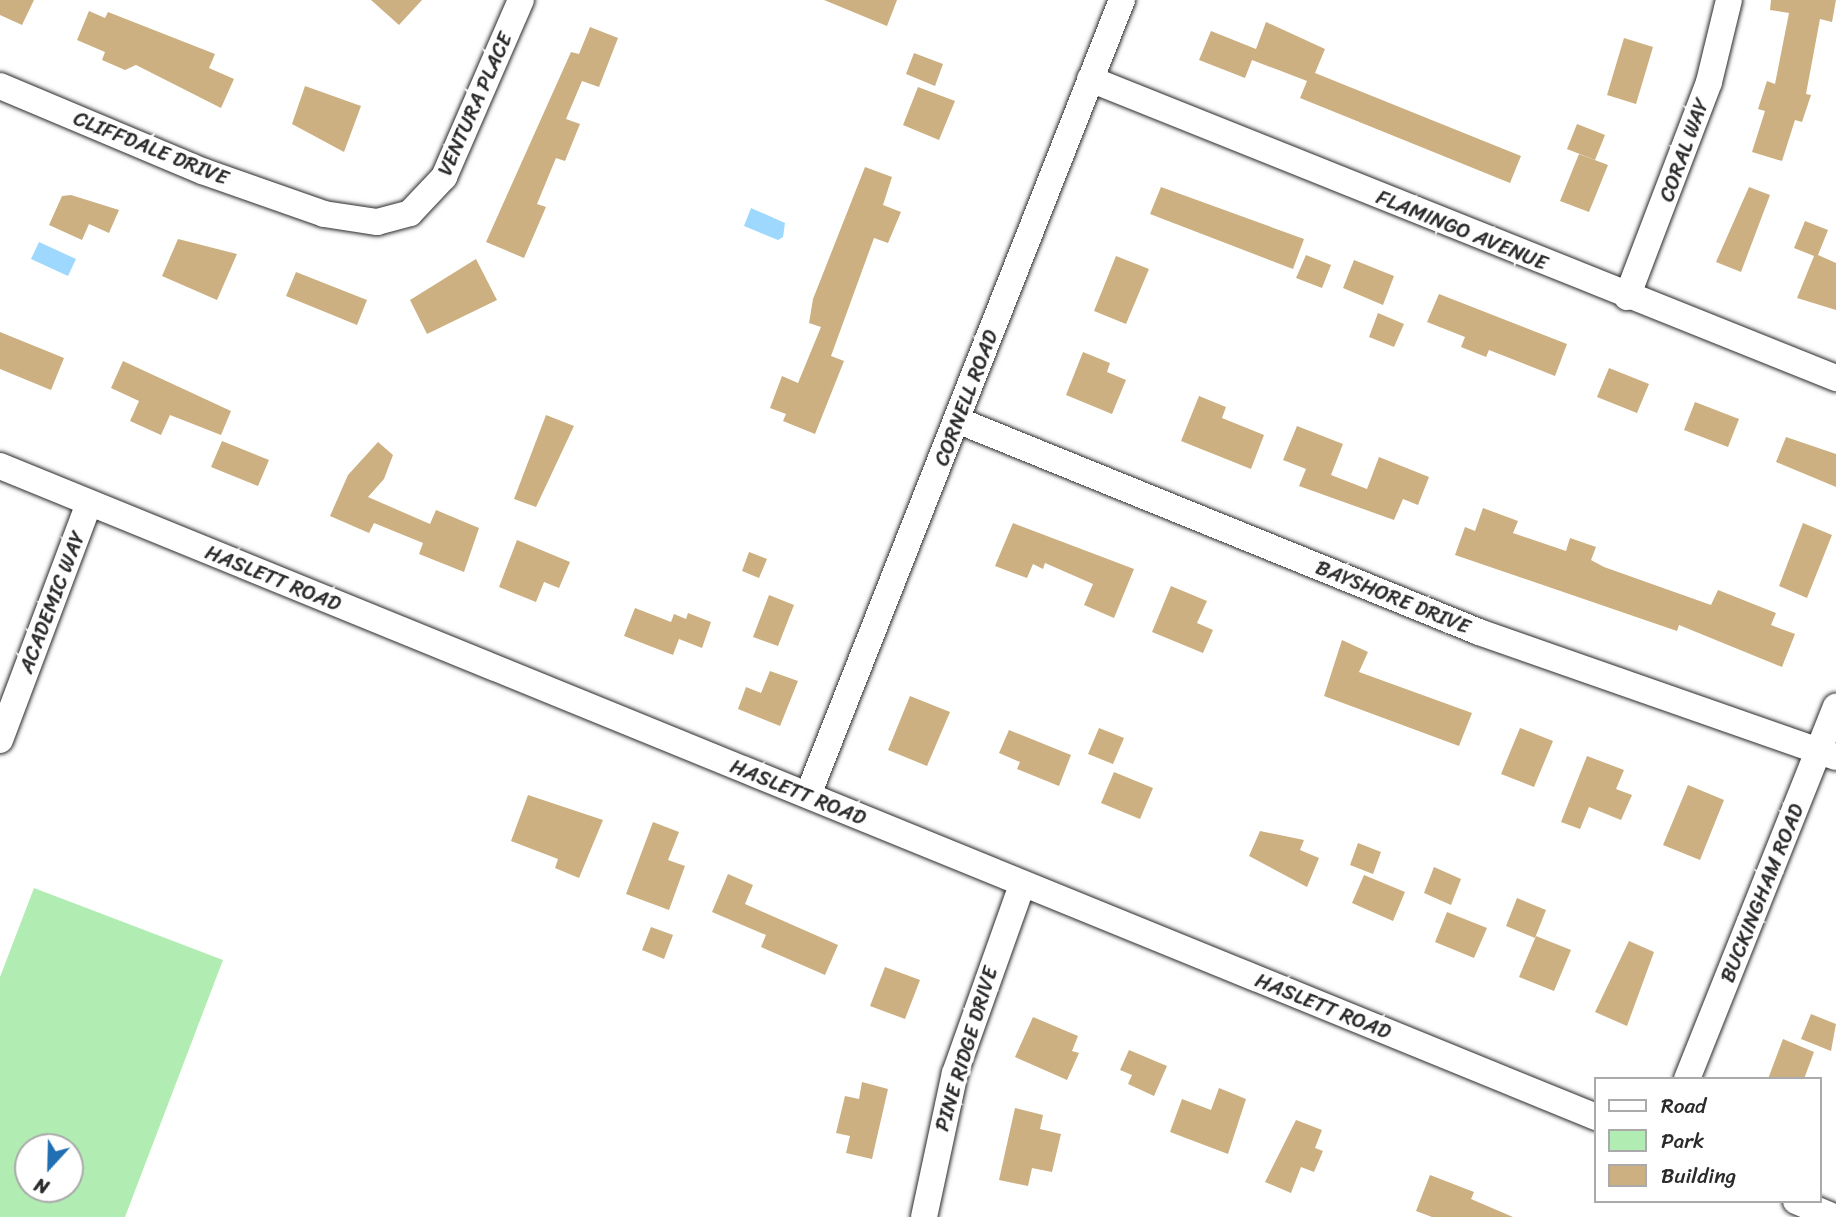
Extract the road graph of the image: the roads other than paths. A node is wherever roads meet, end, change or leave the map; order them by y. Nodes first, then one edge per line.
1 (521, 0) edge
2 (1122, 0) edge
3 (1729, 0) edge
4 (1090, 79) junction
5 (0, 86) edge
6 (303, 207) joint
7 (1627, 297) junction
8 (1836, 379) edge
9 (957, 420) junction
10 (0, 466) edge
11 (89, 503) junction
12 (1836, 707) edge
13 (0, 740) edge
14 (1828, 754) edge
15 (808, 795) junction
16 (1022, 885) junction
17 (1688, 1077) edge
18 (1594, 1116) edge
19 (1801, 1203) edge
20 (924, 1217) edge
21 (1834, 1217) edge

1 - 6 street, VENTURA PLACE
2 - 4 street, CORNELL ROAD
3 - 7 street, CORAL WAY
4 - 7 street, FLAMINGO AVENUE
4 - 9 street, CORNELL ROAD
5 - 6 street, CLIFFDALE DRIVE
7 - 8 street, FLAMINGO AVENUE
9 - 14 street, BAYSHORE DRIVE
9 - 15 street, CORNELL ROAD
10 - 11 street, HASLETT ROAD
11 - 13 street, ACADEMIC WAY
11 - 15 street, HASLETT ROAD
12 - 14 street, BUCKINGHAM ROAD
14 - 17 street, BUCKINGHAM ROAD
15 - 16 street, HASLETT ROAD
16 - 18 street, HASLETT ROAD
16 - 20 street, PINE RIDGE DRIVE
19 - 21 street

